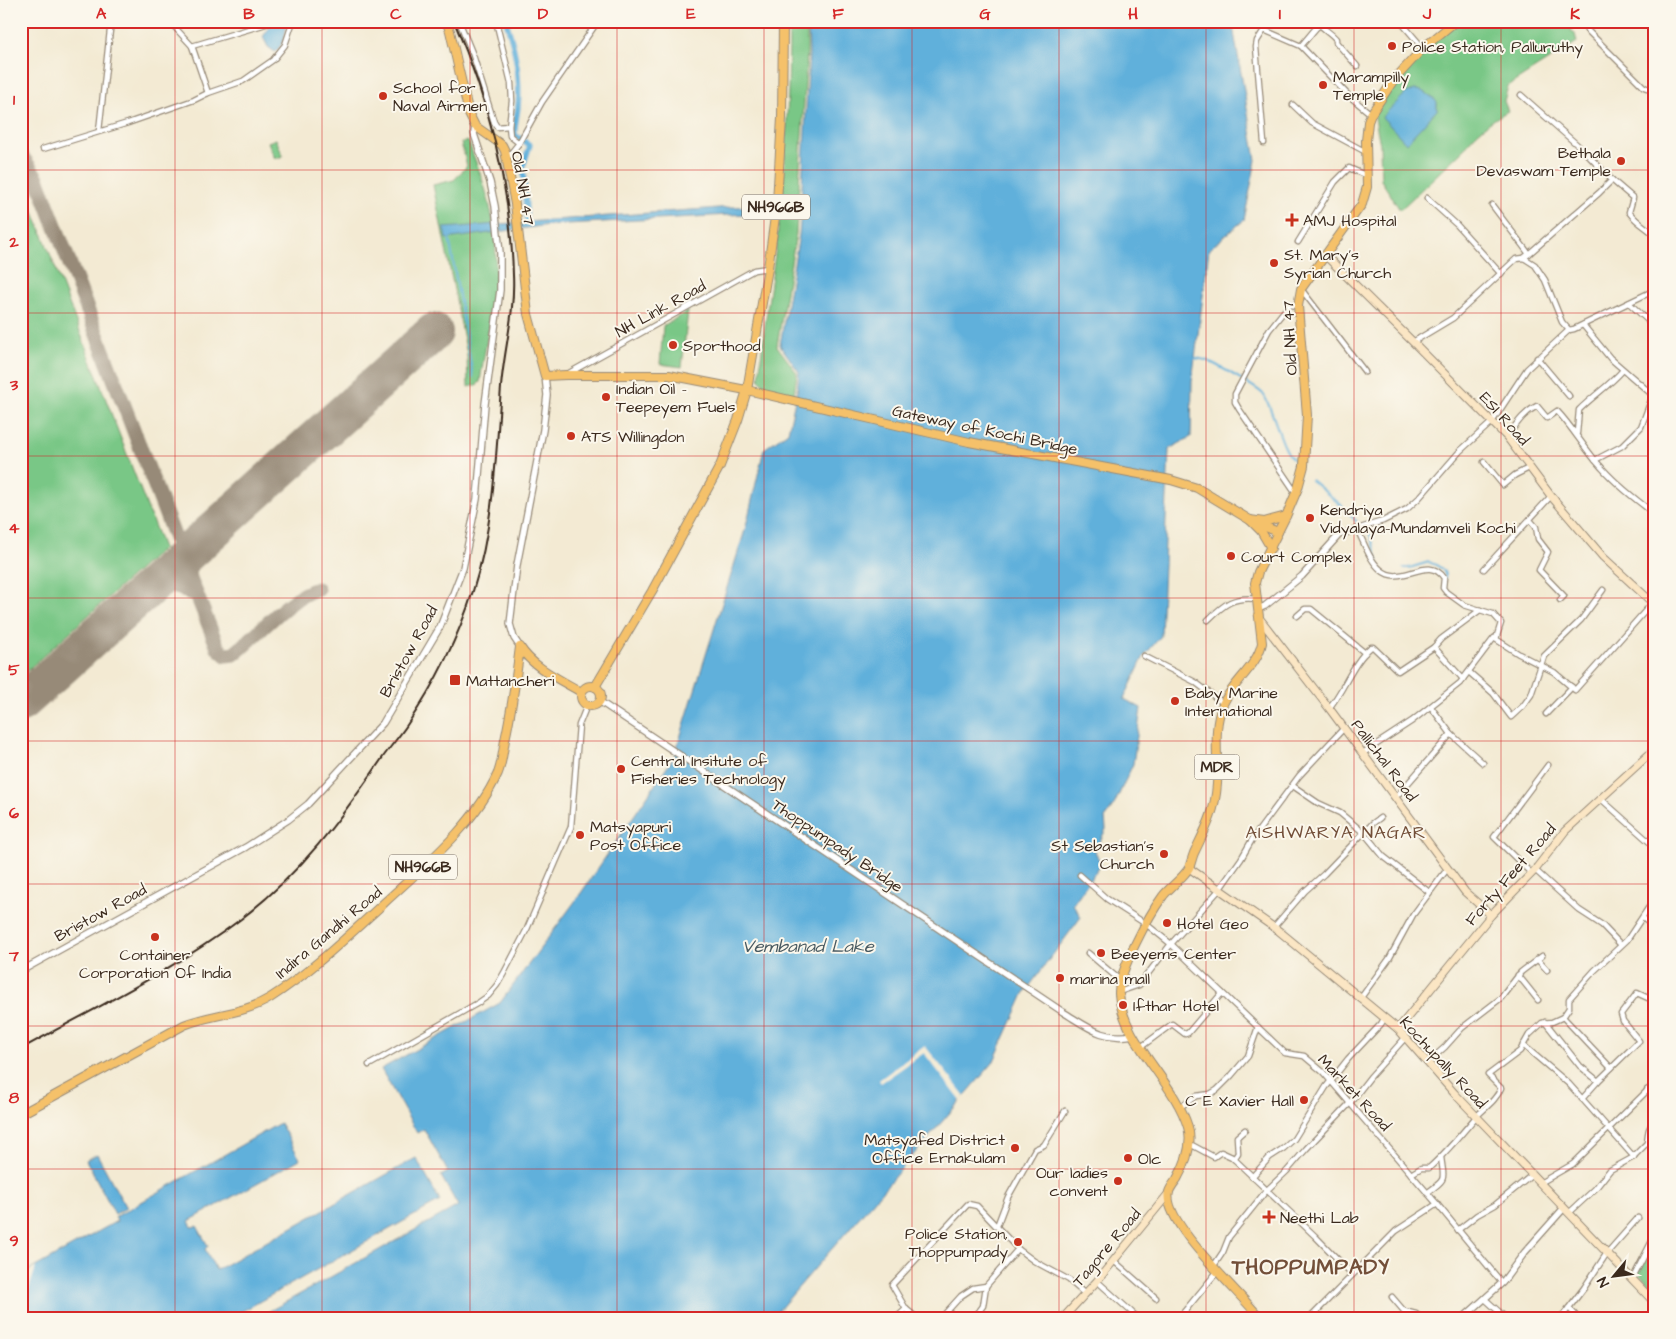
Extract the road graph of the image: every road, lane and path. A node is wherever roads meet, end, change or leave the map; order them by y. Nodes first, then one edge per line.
1 (111, 21) edge
2 (169, 21) edge
3 (276, 21) edge
4 (293, 21) edge
5 (446, 21) edge
6 (459, 21) edge
7 (496, 21) edge
8 (598, 21) edge
9 (784, 21) edge
10 (1325, 21) edge
11 (1400, 21) edge
12 (1456, 21) edge
13 (1320, 25) junction
14 (1587, 30) dead end
15 (192, 46) junction
16 (1301, 46) junction
17 (1423, 48) junction
18 (1357, 66) dead end
19 (1655, 91) edge
20 (208, 93) junction
21 (1521, 95) dead end
22 (1294, 106) dead end
23 (1371, 114) junction
24 (475, 126) junction
25 (509, 126) junction
26 (99, 131) junction
27 (519, 143) junction
28 (1264, 143) dead end
29 (43, 149) dead end
30 (1366, 152) junction
31 (507, 158) junction
32 (1367, 176) junction
33 (1612, 180) junction
34 (1427, 198) dead end
35 (1492, 205) dead end
36 (1655, 235) edge
37 (1298, 242) dead end
38 (1529, 254) junction
39 (1326, 256) junction
40 (1524, 258) junction
41 (768, 268) junction
42 (1500, 274) junction
43 (1301, 288) junction
44 (1655, 290) edge
45 (1629, 303) junction
46 (1298, 306) junction
47 (1583, 325) junction
48 (1655, 327) edge
49 (1569, 330) junction
50 (1413, 342) junction
51 (1537, 358) junction
52 (1623, 370) junction
53 (1364, 372) dead end
54 (566, 375) junction
55 (545, 376) junction
56 (747, 390) junction
57 (1569, 396) dead end
58 (1654, 396) edge
59 (1492, 422) junction
60 (1577, 434) junction
61 (1507, 437) junction
62 (1595, 460) junction
63 (1484, 462) dead end
64 (1529, 468) junction
65 (1296, 493) junction
66 (1551, 496) junction
67 (1655, 514) edge
68 (1286, 516) junction
69 (1250, 520) junction
70 (1530, 520) junction
71 (1357, 530) junction
72 (1278, 532) junction
73 (1270, 548) junction
74 (1484, 569) dead end
75 (1603, 590) dead end
76 (1257, 598) junction
77 (1560, 600) dead end
78 (1654, 602) edge
79 (1258, 609) junction
80 (1480, 610) junction
81 (1297, 616) dead end
82 (1260, 619) junction
83 (1208, 620) dead end
84 (1496, 639) junction
85 (1434, 646) junction
86 (520, 647) junction
87 (1364, 653) junction
88 (1144, 656) dead end
89 (1542, 666) junction
90 (1469, 672) junction
91 (1463, 679) junction
92 (595, 687) junction
93 (1572, 687) junction
94 (581, 692) junction
95 (599, 701) junction
96 (1223, 704) junction
97 (587, 705) junction
98 (1431, 707) junction
99 (1329, 708) junction
100 (1546, 714) dead end
101 (1344, 728) junction
102 (1451, 734) junction
103 (1655, 749) edge
104 (1363, 753) junction
105 (1483, 763) dead end
106 (1548, 765) dead end
107 (1293, 786) junction
108 (1396, 797) junction
109 (1600, 798) junction
110 (1380, 818) dead end
111 (1364, 833) junction
112 (1655, 847) edge
113 (1189, 868) junction
114 (1448, 868) junction
115 (1533, 871) junction
116 (1080, 875) dead end
117 (1219, 890) junction
118 (1429, 892) junction
119 (1655, 898) edge
120 (1491, 915) junction
121 (1643, 918) junction
122 (1146, 924) junction
123 (1273, 928) junction
124 (1655, 928) edge
125 (1171, 944) junction
126 (1621, 945) junction
127 (1088, 953) dead end
128 (1547, 970) dead end
129 (21, 971) edge
130 (1518, 975) junction
131 (1121, 981) junction
132 (1119, 992) junction
133 (1222, 993) junction
134 (1655, 994) edge
135 (1360, 999) junction
136 (1538, 1000) dead end
137 (1563, 1017) junction
138 (1384, 1019) junction
139 (1545, 1022) junction
140 (1258, 1027) junction
141 (1398, 1029) junction
142 (1133, 1035) junction
143 (1406, 1038) junction
144 (1523, 1045) junction
145 (1141, 1047) junction
146 (1428, 1063) junction
147 (369, 1064) dead end
148 (1611, 1068) junction
149 (1331, 1081) junction
150 (1598, 1081) junction
151 (1655, 1083) edge
152 (1647, 1090) junction
153 (1655, 1098) edge
154 (1582, 1099) junction
155 (1350, 1103) junction
156 (1179, 1108) junction
157 (1065, 1111) dead end
158 (21, 1114) edge
159 (1477, 1117) junction
160 (1655, 1119) edge
161 (1608, 1129) junction
162 (1245, 1130) dead end
163 (1190, 1144) junction
164 (1441, 1157) junction
165 (1634, 1157) junction
166 (1234, 1159) junction
167 (1411, 1174) junction
168 (1532, 1175) junction
169 (1252, 1177) junction
170 (1540, 1183) junction
171 (1266, 1190) junction
172 (1169, 1193) junction
173 (1427, 1193) junction
174 (1437, 1204) junction
175 (1566, 1211) junction
176 (1638, 1218) dead end
177 (997, 1226) junction
178 (1458, 1230) junction
179 (1655, 1235) edge
180 (1018, 1249) junction
181 (1607, 1253) junction
182 (1114, 1261) junction
183 (1215, 1269) junction
184 (1352, 1274) junction
185 (1632, 1280) junction
186 (1097, 1281) junction
187 (1502, 1283) junction
188 (986, 1286) junction
189 (1085, 1294) junction
190 (1392, 1296) dead end
191 (1156, 1298) dead end
192 (1485, 1299) junction
193 (1655, 1303) edge
194 (1569, 1308) junction
195 (906, 1309) junction
196 (1471, 1315) edge
197 (1137, 1317) edge
198 (896, 1318) edge
199 (917, 1318) edge
200 (941, 1318) edge
201 (974, 1318) edge
202 (1063, 1318) edge
203 (1179, 1318) edge
204 (1260, 1318) edge
205 (1310, 1318) edge
206 (1421, 1318) edge
207 (1463, 1318) edge
208 (1506, 1318) edge
209 (1560, 1318) edge
210 (1578, 1318) edge

1 - 26 street
2 - 15 street
3 - 15 street
4 - 20 street
5 - 24 main road
6 - 25 street
7 - 25 street
8 - 27 street
9 - 41 main road, NH966B
10 - 13 street
11 - 17 street
12 - 17 main road, Old NH 47
13 - 16 street
13 - 18 street
14 - 19 street
15 - 20 street
16 - 23 street
16 - 28 street
17 - 23 main road, Old NH 47
20 - 26 street
21 - 33 street
22 - 30 street
23 - 30 main road, Old NH 47
24 - 31 main road, Old NH 47
24 - 129 street, Bristow Road
25 - 27 street
26 - 29 street
27 - 31 street
30 - 32 main road, Old NH 47
31 - 55 main road, Old NH 47
32 - 37 street
32 - 39 main road, Old NH 47
33 - 36 street
33 - 38 street
34 - 42 street
35 - 38 street
38 - 40 street
39 - 43 main road, Old NH 47
39 - 50 main road, ESI Road
40 - 42 street
40 - 49 street
41 - 54 street, NH Link Road
41 - 56 main road, NH966B
42 - 50 street
43 - 46 main road, Old NH 47
43 - 53 street
44 - 45 street
45 - 47 street
45 - 48 street
46 - 65 main road, Old NH 47
46 - 65 street
47 - 49 street
47 - 52 street
49 - 51 street
50 - 59 main road, ESI Road
51 - 57 street
51 - 59 street
52 - 58 street
52 - 60 street
54 - 55 main road
54 - 56 main road
55 - 86 street, Old NH 47
56 - 69 main road, Gateway of Kochi Bridge
56 - 92 main road, NH966B
58 - 62 street
59 - 61 main road, ESI Road
59 - 71 street
60 - 61 street
60 - 62 street
61 - 64 main road, ESI Road
62 - 67 street
63 - 64 street
64 - 66 main road, ESI Road
65 - 68 main road, Old NH 47
66 - 70 street
66 - 78 main road, ESI Road
68 - 69 main road
68 - 72 main road, MDR
69 - 72 main road
69 - 73 main road
70 - 74 street
70 - 77 street
71 - 79 street
71 - 80 street
72 - 73 main road, MDR
73 - 76 main road, MDR
75 - 89 street
76 - 79 main road, MDR
76 - 83 street
78 - 93 street
79 - 82 main road, MDR
80 - 84 street
80 - 85 street
81 - 87 street
82 - 96 main road, MDR
82 - 99 main road, Pallichal Road
84 - 89 street
84 - 90 street
85 - 87 street
85 - 91 street
86 - 94 main road, Old NH 47
86 - 158 main road, Indira Gandhi Road / NH966B
87 - 99 street
88 - 96 street
89 - 90 street
89 - 93 street
90 - 91 street
91 - 98 street
92 - 94 main road
92 - 95 main road
93 - 100 street
94 - 97 main road
95 - 97 main road
95 - 142 street, Thoppumpady Bridge
96 - 113 main road, MDR
97 - 147 street
98 - 102 street
98 - 104 street
99 - 101 main road, Pallichal Road
101 - 104 main road, Pallichal Road
101 - 107 street
102 - 105 street
102 - 108 street
103 - 109 main road, Forty Feet Road
104 - 108 main road, Pallichal Road
106 - 115 street
107 - 111 street
107 - 117 street
108 - 114 main road, Pallichal Road
109 - 112 street
109 - 115 main road, Forty Feet Road
110 - 111 street
111 - 118 street
111 - 123 street
113 - 117 main road, Kochupally Road
113 - 122 main road, MDR
114 - 118 street
114 - 120 main road, Pallichal Road
115 - 120 main road, Forty Feet Road
115 - 126 street
116 - 122 street, Market Road
117 - 123 main road, Kochupally Road
117 - 125 street
118 - 135 street
119 - 121 street
120 - 141 main road, Forty Feet Road
121 - 124 street
121 - 126 street
122 - 125 street, Market Road
122 - 131 main road, MDR
123 - 135 main road, Kochupally Road
125 - 132 street
125 - 133 street, Market Road
126 - 137 street
127 - 131 street
128 - 130 street
130 - 136 street
130 - 146 street
131 - 132 main road, MDR
132 - 142 main road, MDR
133 - 140 street, Market Road
133 - 145 street
134 - 148 street
135 - 138 main road, Kochupally Road
137 - 139 street
137 - 148 street
138 - 141 main road, Kochupally Road
138 - 149 street
139 - 144 street
139 - 150 street
140 - 149 street, Market Road
140 - 156 street
141 - 143 main road, Kochupally Road
142 - 145 main road, MDR
143 - 146 main road, Kochupally Road
143 - 155 street
144 - 154 street
144 - 159 street
145 - 156 main road, MDR
146 - 159 main road, Kochupally Road
148 - 150 street
149 - 155 street, Market Road
149 - 169 street
150 - 154 street
151 - 152 street
152 - 153 street
152 - 161 street
154 - 161 street
155 - 167 street, Market Road
155 - 171 street
156 - 163 main road, MDR
157 - 177 street
159 - 164 street
159 - 168 main road, Kochupally Road
160 - 165 street
161 - 165 street
161 - 170 street
162 - 166 street
163 - 166 street
163 - 172 main road
164 - 167 street
164 - 173 street
165 - 175 street
166 - 169 street
167 - 173 street, Market Road
168 - 170 main road, Kochupally Road
168 - 178 street
169 - 171 street
170 - 175 main road, Kochupally Road
171 - 183 street
171 - 184 street
172 - 182 main road, Tagore Road
172 - 183 main road
173 - 174 street, Market Road
174 - 178 street, Market Road
174 - 184 street
175 - 181 main road, Kochupally Road
175 - 187 street
176 - 181 street
177 - 180 street
177 - 195 street
178 - 187 street, Market Road
179 - 185 street
180 - 188 street
180 - 189 street
181 - 185 main road, Kochupally Road
181 - 194 street
182 - 186 main road, Tagore Road
182 - 191 street
183 - 203 street
183 - 204 main road
184 - 205 street
185 - 193 main road, Kochupally Road
186 - 189 main road, Tagore Road
186 - 197 street
187 - 192 street
188 - 200 street
188 - 201 street
189 - 202 main road, Tagore Road
190 - 206 street
192 - 196 street
192 - 208 street
194 - 209 street
194 - 210 street
195 - 198 street
195 - 199 street
196 - 207 street

